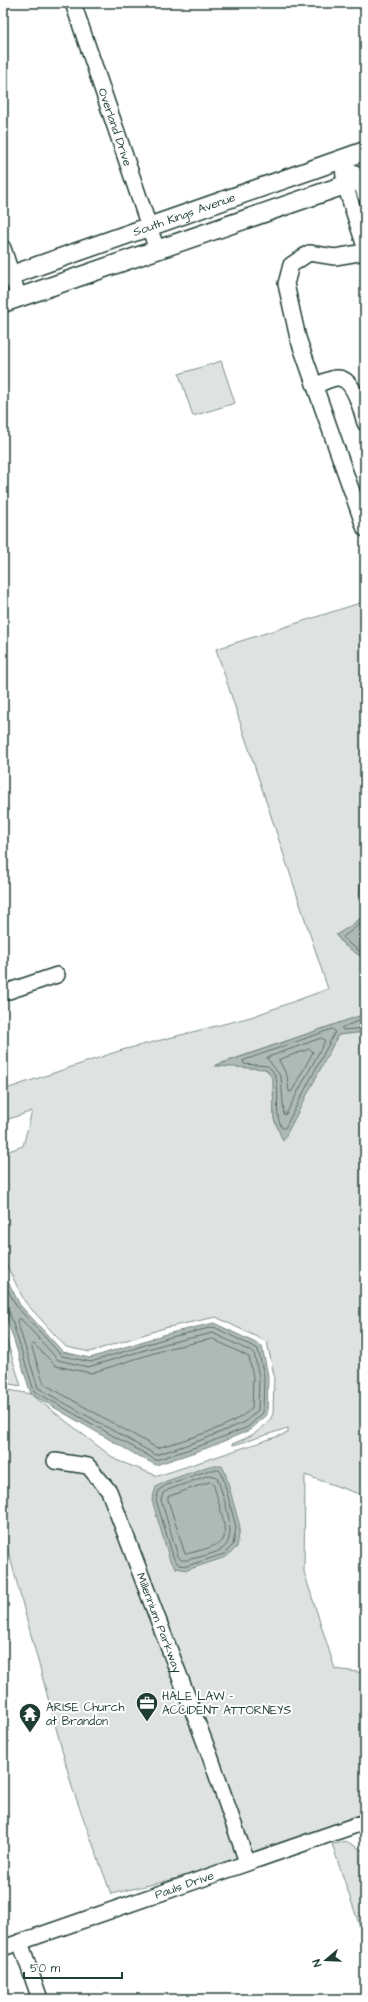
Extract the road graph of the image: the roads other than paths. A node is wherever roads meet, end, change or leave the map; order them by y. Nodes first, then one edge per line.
1 (73, 3) edge
2 (365, 151) edge
3 (342, 159) junction
4 (359, 185) edge
5 (150, 228) junction
6 (365, 247) edge
7 (3, 248) edge
8 (157, 250) junction
9 (365, 252) edge
10 (7, 276) edge
11 (11, 300) edge
12 (315, 386) junction
13 (365, 423) edge
14 (365, 530) edge
15 (57, 975) dead end
16 (3, 993) edge
17 (55, 1461) dead end
18 (365, 1822) edge
19 (247, 1862) junction
20 (20, 1942) junction
21 (3, 1948) edge
22 (40, 1999) edge

1 - 5 street, Overland Drive
2 - 3 main road, South Kings Avenue
3 - 4 street
3 - 5 main road, South Kings Avenue
4 - 6 street
4 - 8 main road, South Kings Avenue
5 - 8 street, Overland Drive
5 - 10 main road, South Kings Avenue
7 - 10 street
8 - 11 main road, South Kings Avenue
9 - 12 street
10 - 11 street
12 - 13 street
12 - 14 street
15 - 16 street
17 - 19 street, Millennium Parkway
18 - 19 street, Pauls Drive
19 - 20 street, Pauls Drive
20 - 21 street, Pauls Drive
20 - 22 street

